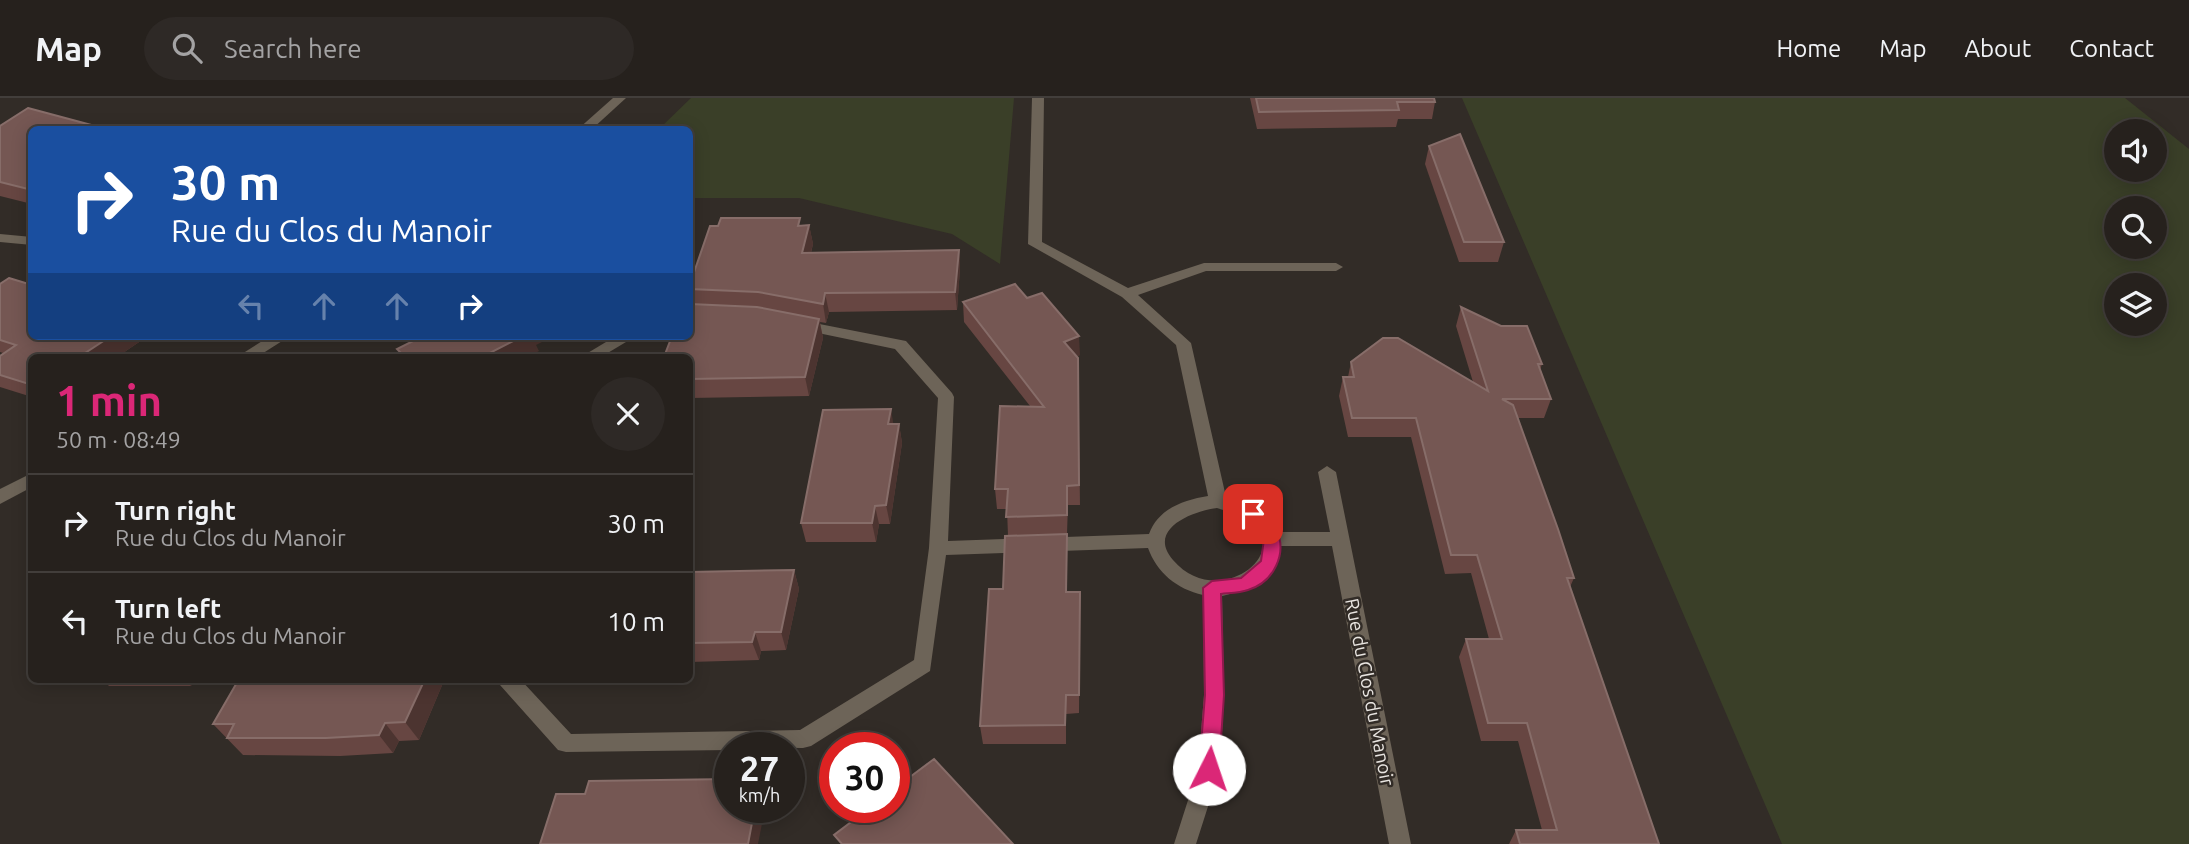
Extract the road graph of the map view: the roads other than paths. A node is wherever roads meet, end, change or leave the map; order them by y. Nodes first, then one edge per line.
1 (620, 98) edge
2 (1038, 98) edge
3 (588, 126) edge
4 (0, 238) edge
5 (28, 241) edge
6 (1336, 267) dead end
7 (1127, 294) junction
8 (787, 323) edge
9 (275, 340) edge
10 (621, 340) edge
11 (250, 354) edge
12 (595, 354) edge
13 (1326, 472) dead end
14 (28, 481) edge
15 (0, 497) edge
16 (1218, 501) junction
17 (1272, 539) junction
18 (1341, 539) junction
19 (1157, 541) junction
20 (938, 548) junction
21 (1212, 588) junction
22 (511, 683) edge
23 (1185, 844) edge
24 (1400, 844) edge

1 - 3 street
2 - 7 street
4 - 5 street
6 - 7 street
7 - 16 street
8 - 20 street
9 - 11 street
10 - 12 street
13 - 18 street, Rue du Clos du Manoir
14 - 15 street
16 - 17 street
16 - 19 street
17 - 18 street
17 - 21 street
18 - 24 street, Rue du Clos du Manoir
19 - 20 street
19 - 21 street
20 - 22 street
21 - 23 street

